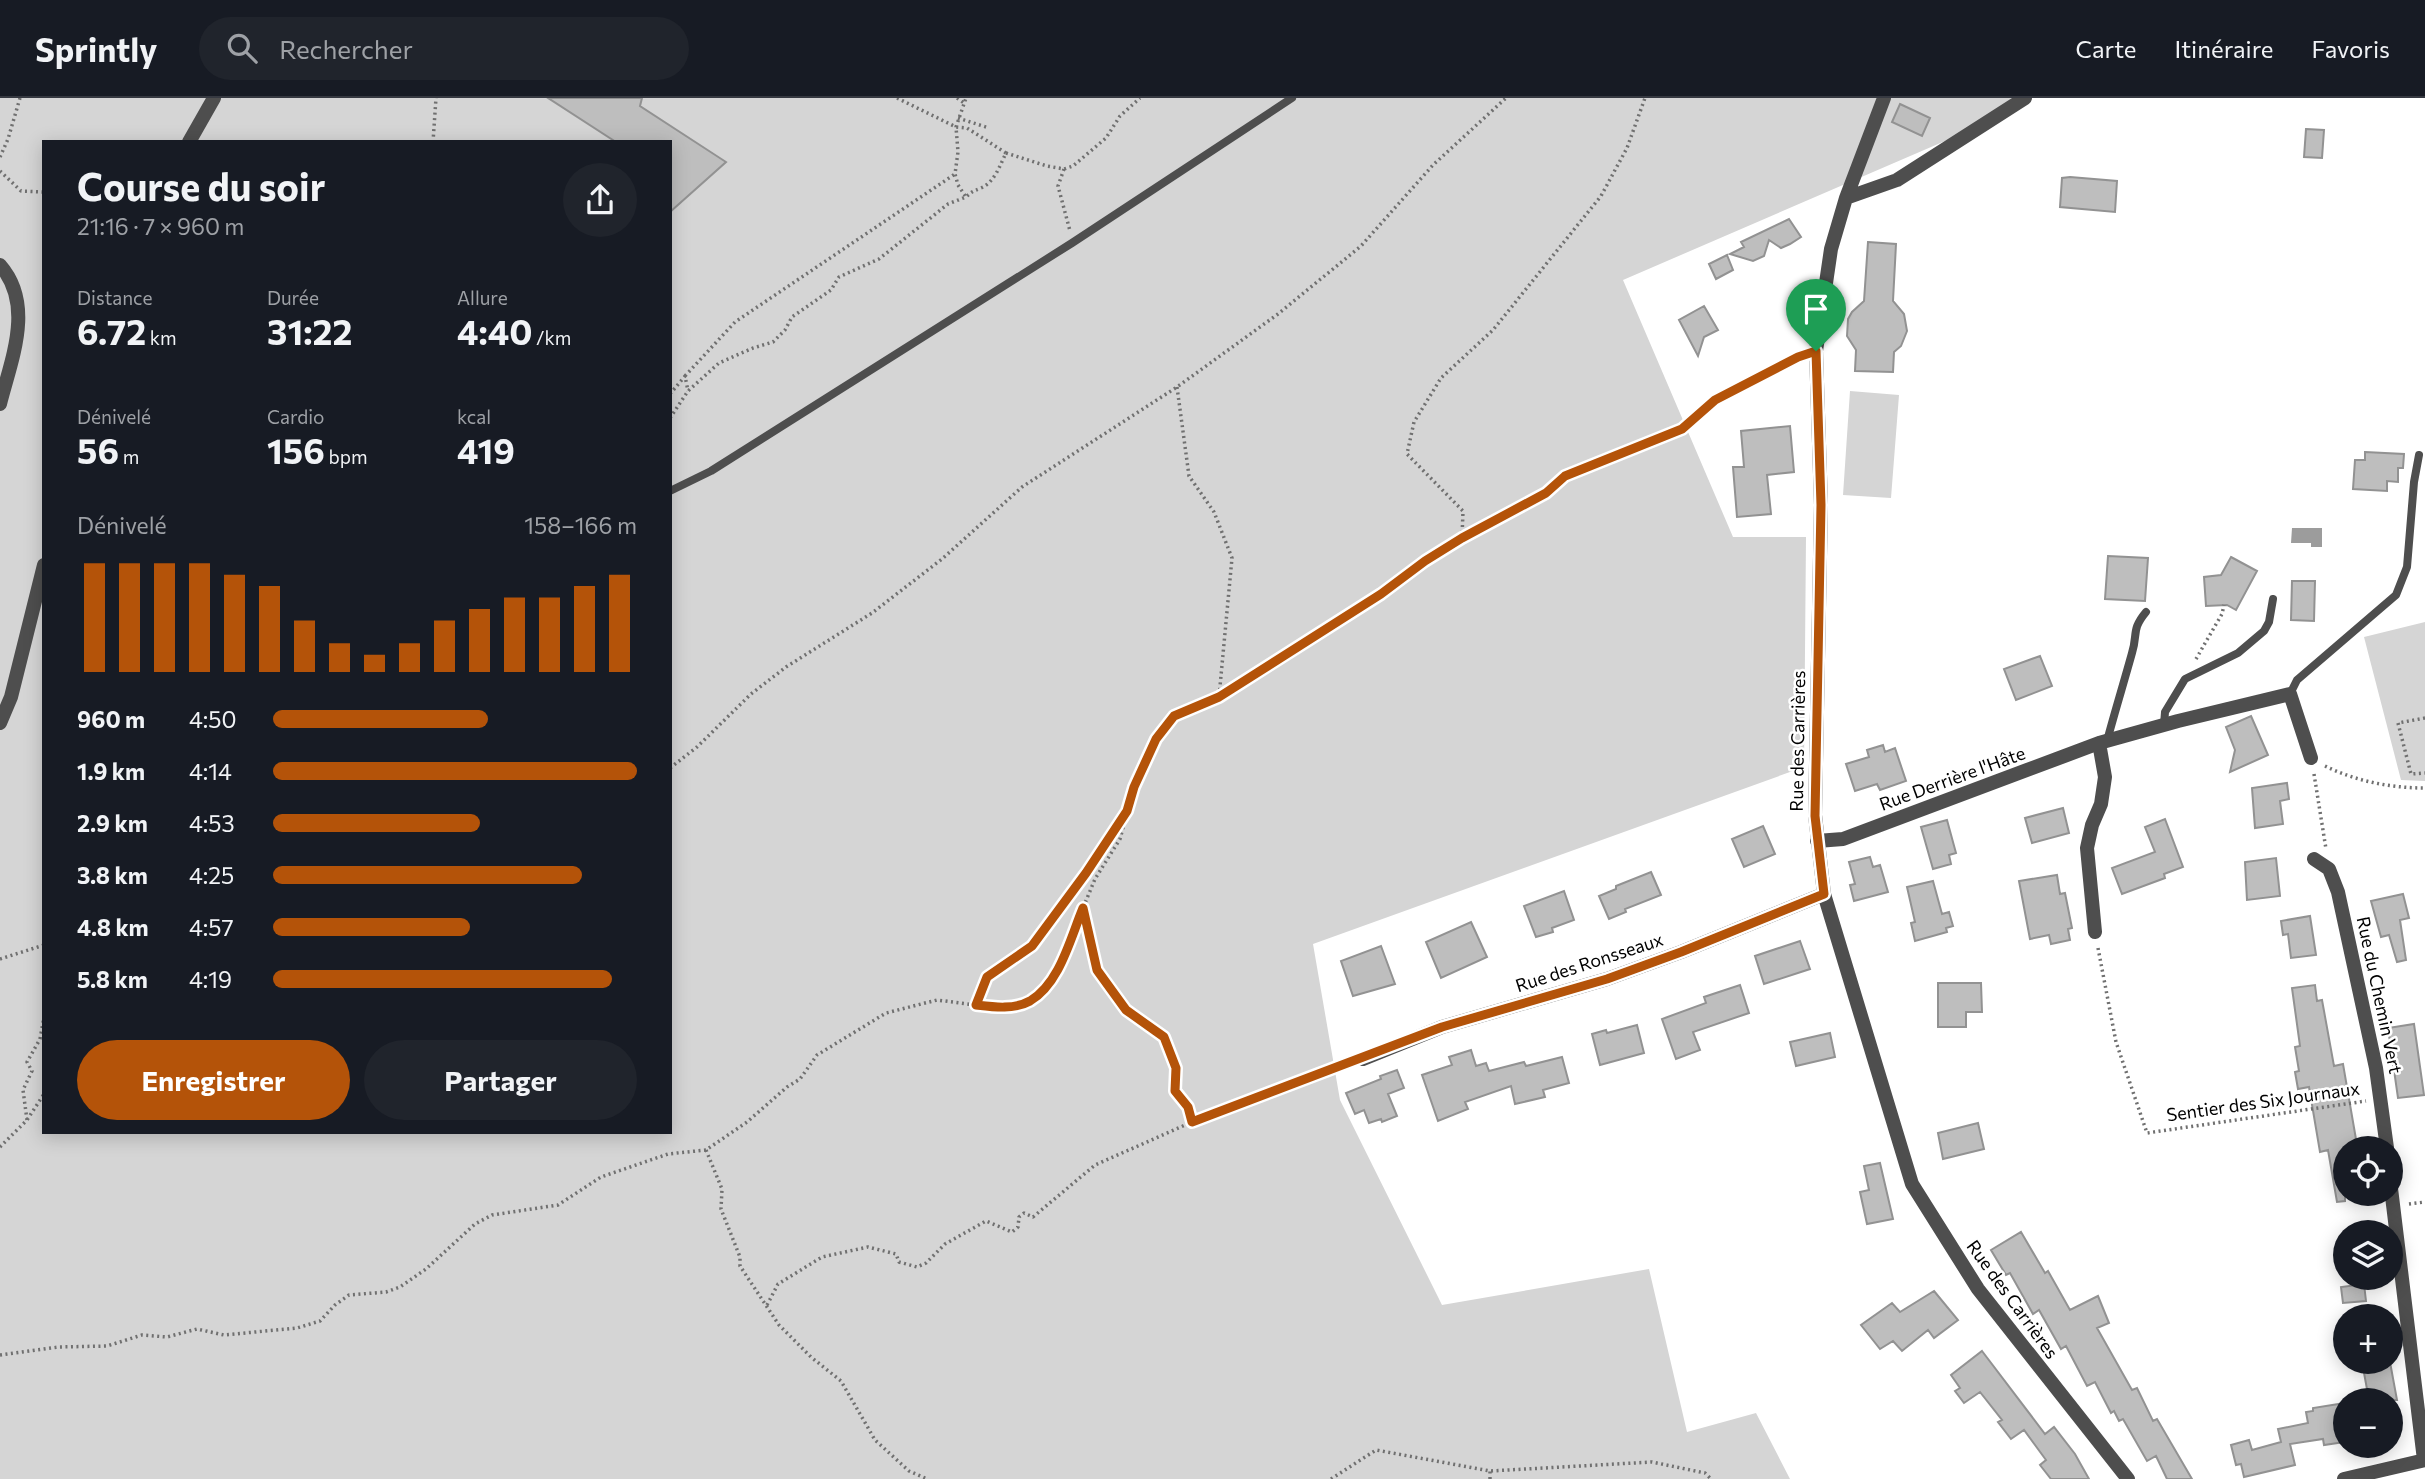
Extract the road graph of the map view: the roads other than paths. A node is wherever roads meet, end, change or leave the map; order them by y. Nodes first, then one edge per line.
1 (214, 98) edge
2 (1292, 98) edge
3 (1884, 98) edge
4 (2025, 98) edge
5 (190, 140) edge
6 (1846, 198) junction
7 (0, 265) edge
8 (1816, 351) junction
9 (1715, 400) road end
10 (0, 404) edge
11 (2419, 455) dead end
12 (672, 490) edge
13 (42, 573) edge
14 (2273, 599) dead end
15 (2146, 612) dead end
16 (2290, 694) junction
17 (0, 723) edge
18 (2164, 725) junction
19 (2103, 742) junction
20 (2311, 758) road end
21 (1817, 842) junction
22 (2314, 859) dead end
23 (1824, 894) junction
24 (2095, 932) road end
25 (1363, 1059) road end
26 (2386, 1136) edge
27 (2393, 1206) edge
28 (2425, 1460) edge
29 (2128, 1479) edge
30 (2344, 1479) edge

1 - 5 street
2 - 12 lane
3 - 6 street, Rue des Carrières
4 - 6 street
6 - 8 street, Rue des Carrières
7 - 10 street
8 - 9 lane
8 - 21 street, Rue des Carrières
11 - 16 lane
13 - 17 street
14 - 18 lane
15 - 19 lane
16 - 18 street, Rue Derrière l'Hâte
16 - 20 street
18 - 19 street, Rue Derrière l'Hâte
19 - 21 street, Rue Derrière l'Hâte
19 - 24 street
21 - 23 street, Rue des Carrières
22 - 26 street, Rue du Chemin Vert
23 - 25 street, Rue des Ronsseaux
23 - 29 street, Rue des Carrières
27 - 28 street
28 - 30 street

